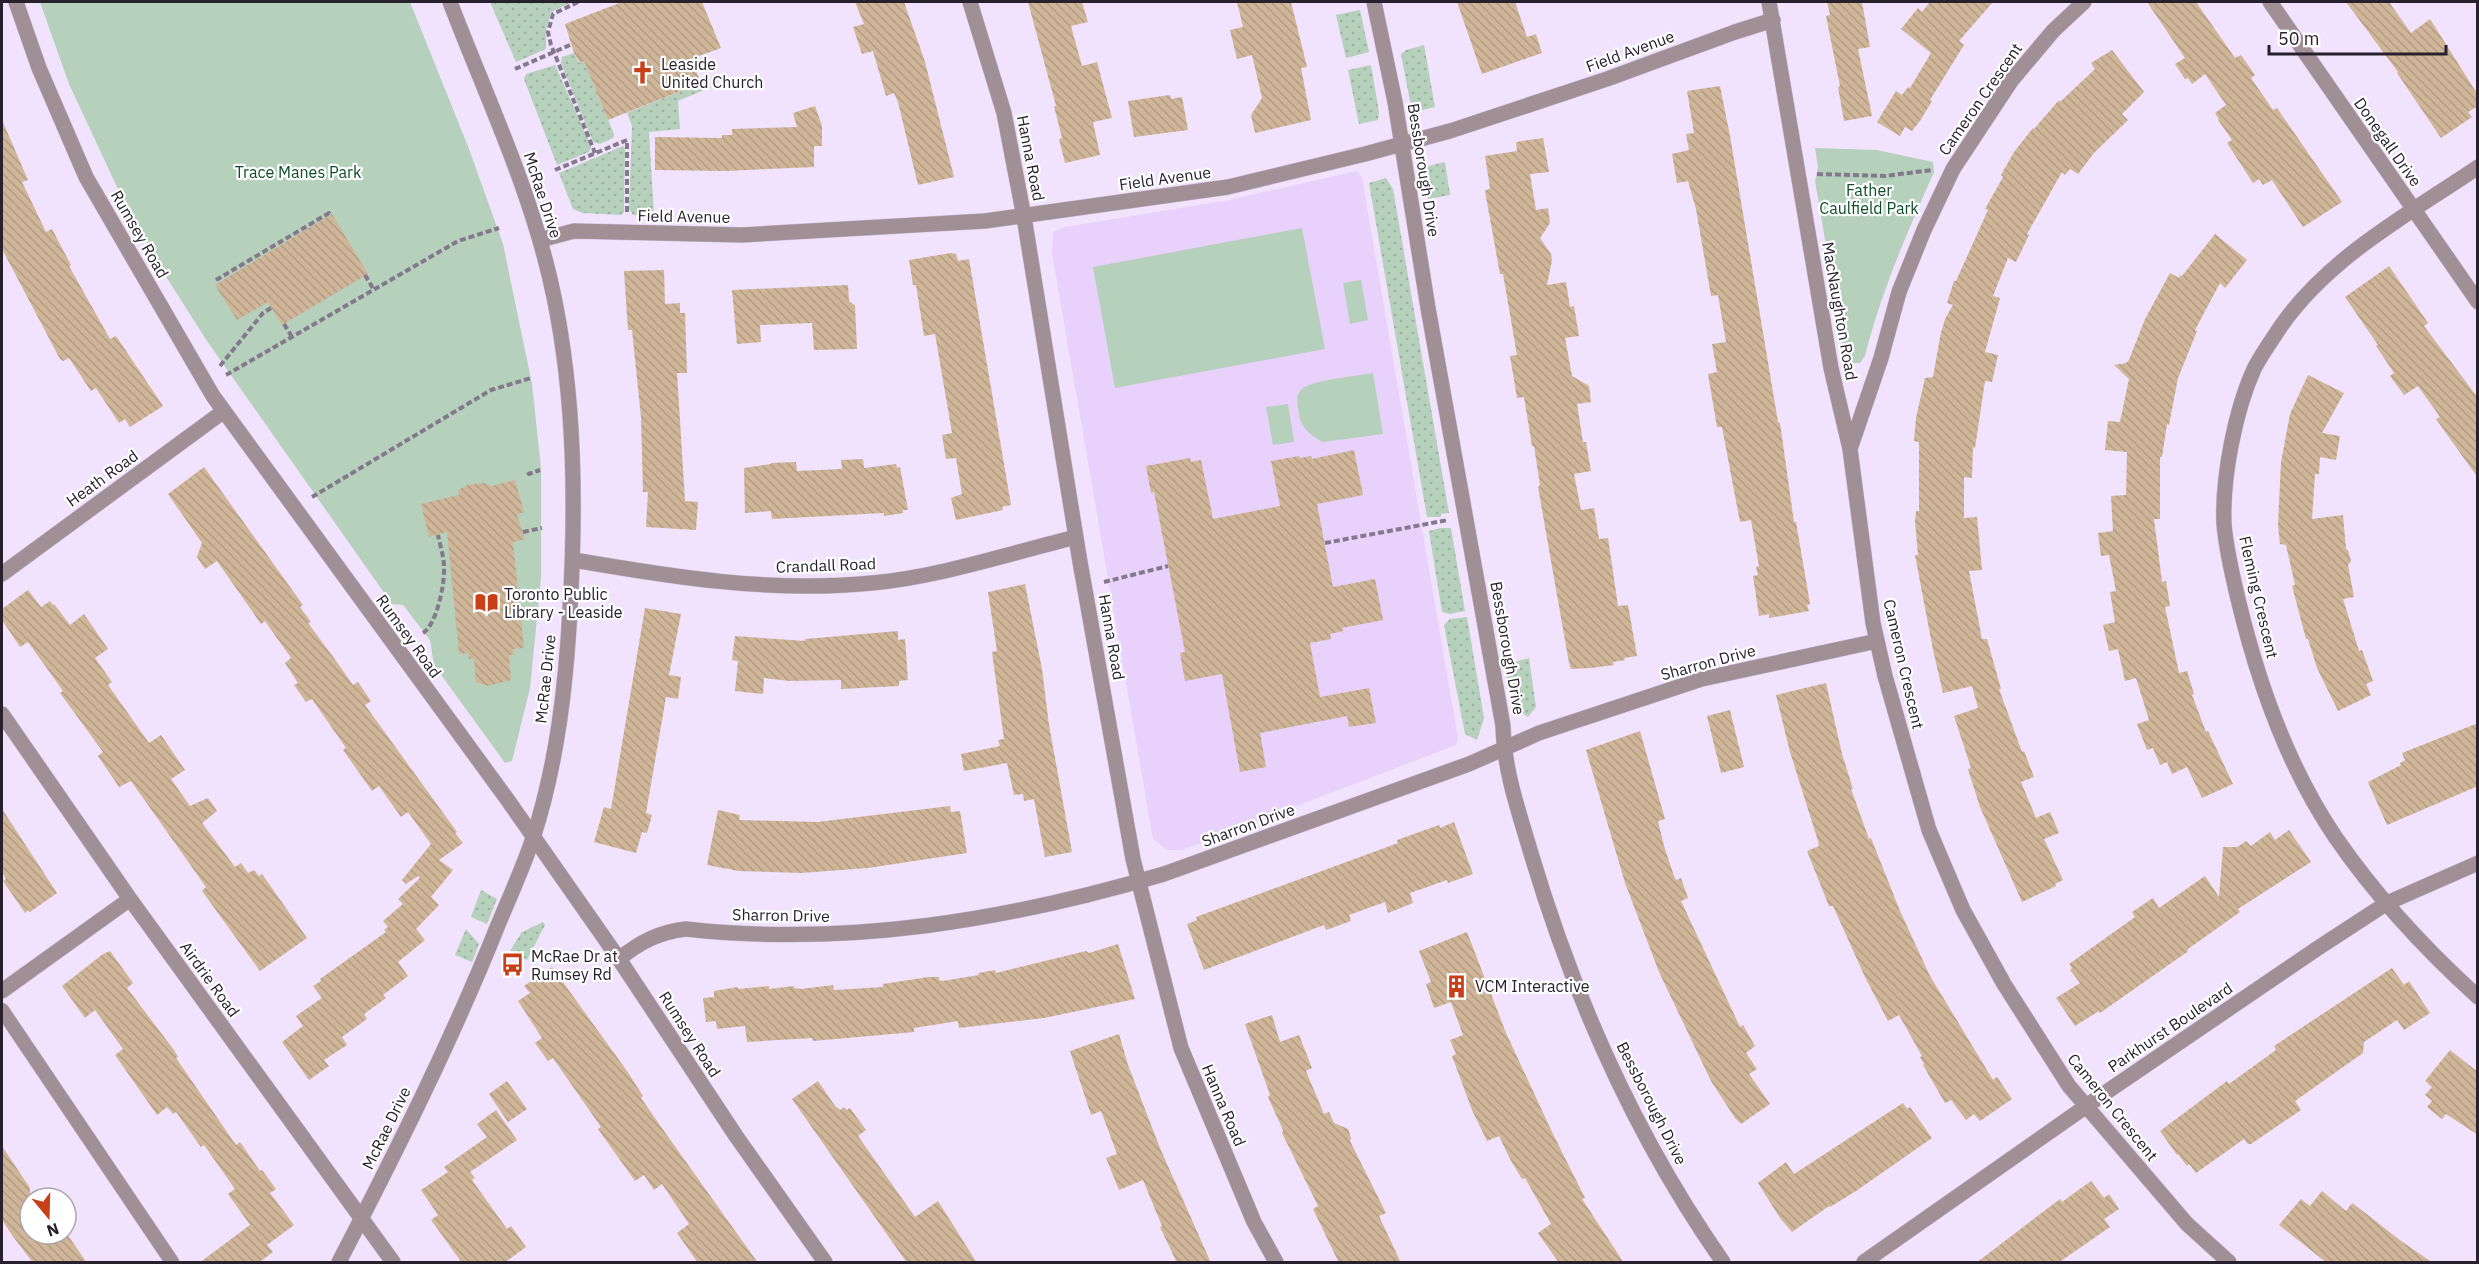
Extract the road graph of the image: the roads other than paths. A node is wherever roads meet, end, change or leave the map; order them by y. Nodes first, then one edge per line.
1 (15, 2) edge
2 (450, 2) edge
3 (970, 2) edge
4 (1374, 2) edge
5 (1769, 2) edge
6 (2084, 2) edge
7 (2270, 2) edge
8 (1773, 20) junction
9 (1402, 145) junction
10 (2478, 167) edge
11 (2414, 210) junction
12 (1024, 217) junction
13 (540, 240) junction
14 (2478, 302) edge
15 (224, 411) junction
16 (1850, 449) junction
17 (1076, 537) junction
18 (574, 560) junction
19 (2, 574) edge
20 (1877, 641) junction
21 (2, 714) edge
22 (1504, 749) junction
23 (533, 836) junction
24 (2478, 862) edge
25 (1138, 882) junction
26 (130, 899) junction
27 (2387, 903) junction
28 (619, 959) junction
29 (2, 991) edge
30 (2478, 997) edge
31 (2, 1010) edge
32 (2085, 1107) junction
33 (362, 1219) junction
34 (172, 1263) edge
35 (339, 1263) edge
36 (393, 1263) edge
37 (825, 1263) edge
38 (1276, 1263) edge
39 (1722, 1263) edge
40 (1864, 1263) edge
41 (2229, 1263) edge

1 - 15 street, Rumsey Road
2 - 13 street, McRae Drive
3 - 12 street, Hanna Road
4 - 9 street, Bessborough Drive
5 - 8 street, MacNaughton Road
6 - 16 street, Cameron Crescent
7 - 11 street, Donegall Drive
8 - 9 street, Field Avenue
8 - 16 street, MacNaughton Road
9 - 12 street, Field Avenue
9 - 22 street, Bessborough Drive
10 - 11 street, Fleming Crescent
11 - 14 street, Donegall Drive
11 - 27 street, Fleming Crescent
12 - 13 street, Field Avenue
12 - 17 street, Hanna Road
13 - 18 street, McRae Drive
15 - 19 street, Heath Road
15 - 23 street, Rumsey Road
16 - 20 street, Cameron Crescent
17 - 18 street, Crandall Road
17 - 25 street, Hanna Road
18 - 23 street, McRae Drive
20 - 22 street, Sharron Drive
20 - 32 street, Cameron Crescent
21 - 26 street, Airdrie Road
22 - 25 street, Sharron Drive
22 - 39 street, Bessborough Drive
23 - 28 street, Rumsey Road
23 - 33 street, McRae Drive
24 - 27 street, Parkhurst Boulevard
25 - 28 street, Sharron Drive
25 - 38 street, Hanna Road
26 - 29 street
26 - 33 street, Airdrie Road
27 - 30 street, Fleming Crescent
27 - 32 street, Parkhurst Boulevard
28 - 37 street, Rumsey Road
31 - 34 lane
32 - 40 street, Parkhurst Boulevard
32 - 41 street, Cameron Crescent
33 - 35 street, McRae Drive
33 - 36 street, Airdrie Road

